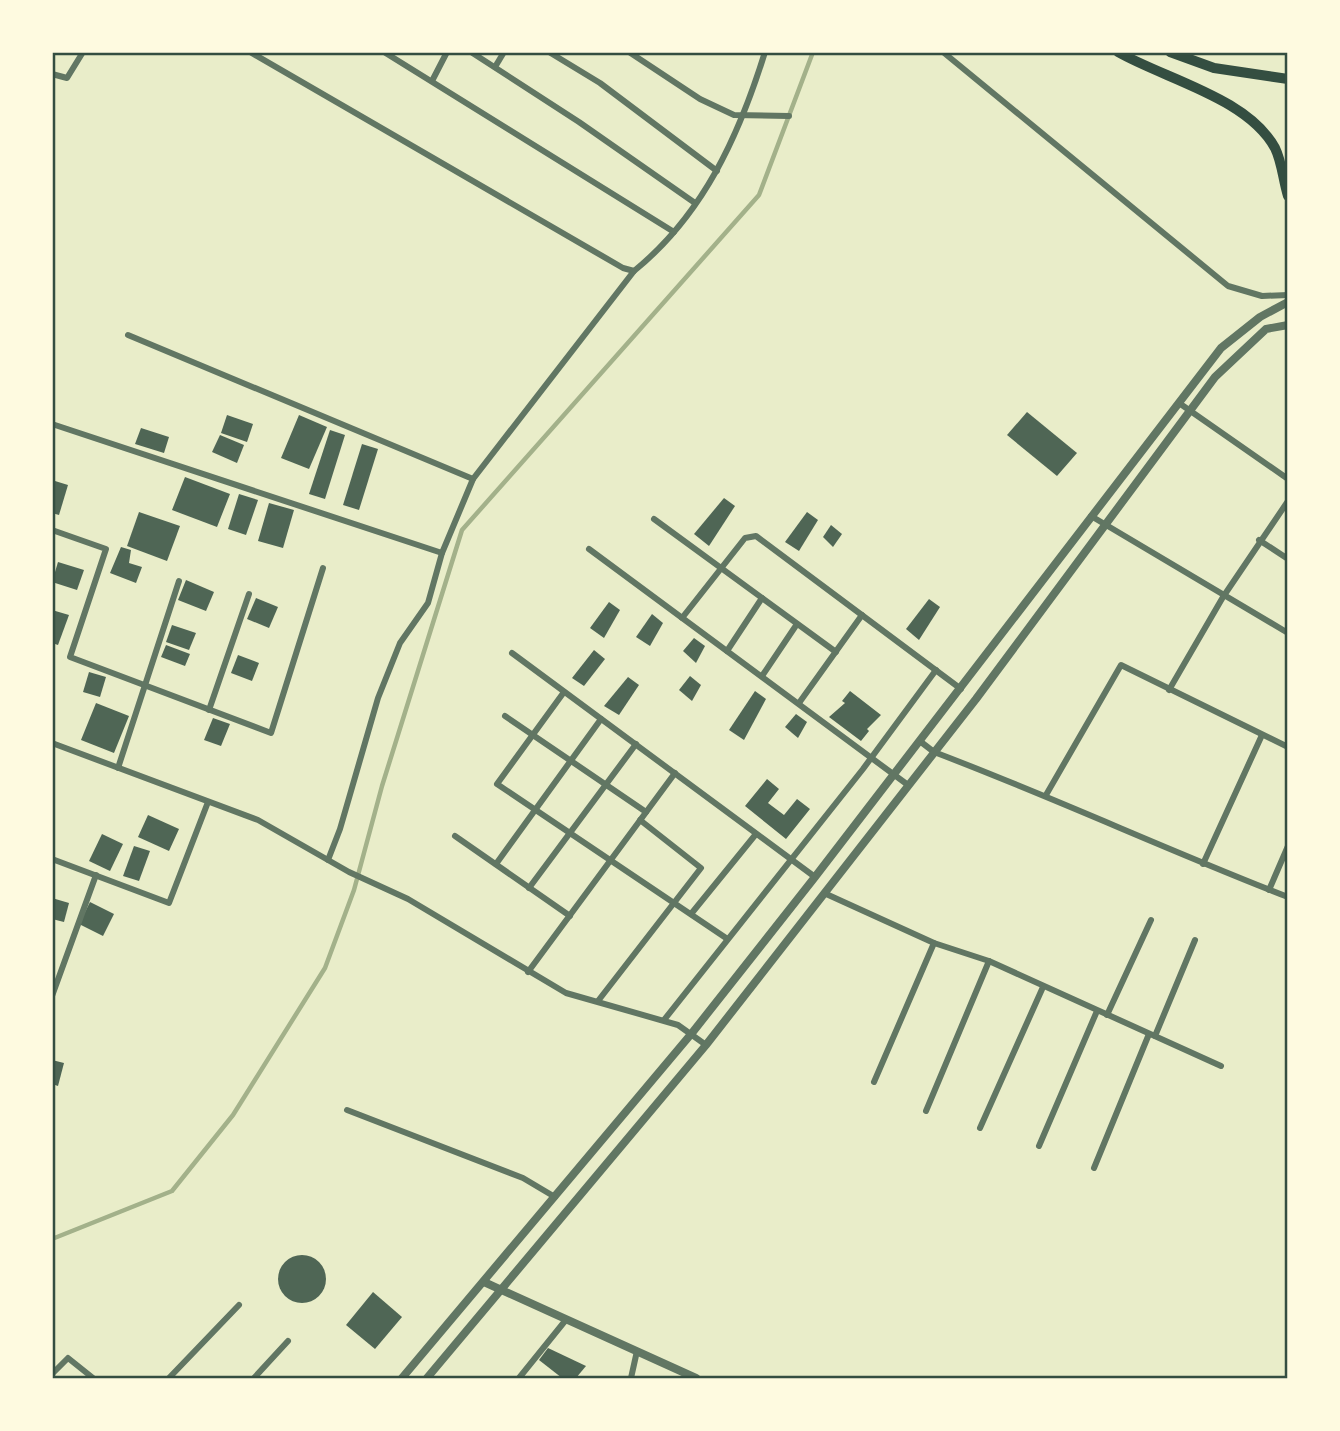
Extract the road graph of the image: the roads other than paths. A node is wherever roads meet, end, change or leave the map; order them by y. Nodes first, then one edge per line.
1 (83, 52) edge
2 (250, 52) edge
3 (384, 52) edge
4 (447, 52) edge
5 (471, 52) edge
6 (504, 52) edge
7 (549, 52) edge
8 (629, 52) edge
9 (765, 52) edge
10 (943, 52) edge
11 (1118, 52) edge
12 (1170, 52) edge
13 (495, 67) junction
14 (52, 74) edge
15 (1287, 79) edge
16 (432, 81) junction
17 (745, 115) junction
18 (789, 116) dead end
19 (717, 171) junction
20 (1287, 195) edge
21 (695, 203) junction
22 (674, 232) junction
23 (634, 271) junction
24 (1287, 295) edge
25 (1287, 302) edge
26 (1287, 325) edge
27 (128, 335) dead end
28 (1179, 403) junction
29 (1191, 412) junction
30 (52, 424) edge
31 (473, 479) junction
32 (1287, 480) edge
33 (1287, 501) edge
34 (1091, 516) junction
35 (654, 519) dead end
36 (1107, 526) junction
37 (52, 530) edge
38 (1259, 540) junction
39 (589, 550) dead end
40 (442, 553) junction
41 (1287, 559) edge
42 (323, 568) dead end
43 (721, 568) junction
44 (179, 581) dead end
45 (249, 594) dead end
46 (1223, 597) junction
47 (762, 598) junction
48 (862, 615) junction
49 (682, 618) junction
50 (797, 624) junction
51 (1287, 633) edge
52 (727, 650) junction
53 (836, 652) junction
54 (512, 653) dead end
55 (936, 670) junction
56 (762, 676) junction
57 (145, 685) junction
58 (961, 689) junction
59 (1169, 690) junction
60 (564, 692) junction
61 (799, 703) junction
62 (209, 710) junction
63 (505, 716) dead end
64 (601, 719) junction
65 (532, 735) junction
66 (1262, 735) junction
67 (920, 742) junction
68 (52, 743) edge
69 (636, 744) junction
70 (1287, 747) edge
71 (934, 752) junction
72 (872, 757) junction
73 (570, 760) junction
74 (118, 768) junction
75 (675, 773) junction
76 (895, 774) junction
77 (606, 784) junction
78 (908, 785) junction
79 (1046, 794) junction
80 (208, 802) junction
81 (534, 809) junction
82 (646, 812) junction
83 (640, 820) junction
84 (569, 833) junction
85 (756, 834) junction
86 (455, 836) dead end
87 (1287, 846) edge
88 (52, 859) edge
89 (790, 859) junction
90 (328, 860) junction
91 (611, 860) junction
92 (496, 864) junction
93 (1203, 864) junction
94 (96, 875) junction
95 (815, 877) junction
96 (529, 888) junction
97 (1269, 890) junction
98 (824, 893) junction
99 (1287, 897) edge
100 (674, 902) junction
101 (691, 914) junction
102 (570, 916) junction
103 (1151, 920) dead end
104 (726, 938) junction
105 (1195, 940) dead end
106 (934, 943) junction
107 (989, 961) junction
108 (528, 972) junction
109 (1043, 986) junction
110 (52, 996) edge
111 (598, 1001) junction
112 (1097, 1011) junction
113 (1107, 1015) junction
114 (664, 1020) junction
115 (692, 1033) junction
116 (1152, 1035) junction
117 (706, 1045) junction
118 (1221, 1066) dead end
119 (874, 1082) dead end
120 (347, 1110) dead end
121 (926, 1111) dead end
122 (980, 1128) dead end
123 (1039, 1146) dead end
124 (1094, 1168) dead end
125 (555, 1197) junction
126 (484, 1282) junction
127 (501, 1292) junction
128 (239, 1305) dead end
129 (565, 1321) junction
130 (288, 1341) dead end
131 (637, 1351) junction
132 (52, 1374) edge
133 (93, 1378) edge
134 (169, 1378) edge
135 (254, 1378) edge
136 (402, 1378) edge
137 (427, 1378) edge
138 (519, 1378) edge
139 (631, 1378) edge
140 (696, 1378) edge

1 - 14 street
2 - 23 street
3 - 16 street
4 - 16 street
5 - 13 street
6 - 13 street
7 - 19 street
8 - 17 street
9 - 17 street
10 - 24 street
11 - 20 highway
12 - 15 highway
13 - 21 street
16 - 22 street
17 - 18 street
17 - 19 street
19 - 21 street
21 - 22 street
22 - 23 street
23 - 31 street
25 - 28 street
26 - 29 street
27 - 31 street
28 - 29 street
28 - 34 street
29 - 32 street
29 - 36 street
30 - 40 street
31 - 40 street
33 - 38 street
34 - 36 street
34 - 58 street
35 - 43 street
36 - 46 street
36 - 71 street
37 - 57 street
38 - 41 street
38 - 46 street
39 - 49 street
40 - 90 street
42 - 62 street
43 - 47 street
43 - 48 street
43 - 49 street
44 - 57 street
45 - 62 street
46 - 51 street
46 - 59 street
47 - 50 street
47 - 52 street
48 - 53 street
48 - 55 street
49 - 52 street
50 - 53 street
50 - 56 street
52 - 56 street
53 - 61 street
54 - 60 street
55 - 58 street
55 - 72 street
56 - 61 street
57 - 62 street
57 - 74 street
58 - 67 street
59 - 66 street
59 - 79 street
60 - 64 street
60 - 65 street
61 - 72 street
63 - 65 street
64 - 69 street
64 - 73 street
65 - 73 street
65 - 81 street
66 - 70 street
66 - 93 street
67 - 71 street
67 - 76 street
68 - 74 street
69 - 75 street
69 - 77 street
71 - 78 street
71 - 79 street
72 - 76 street
72 - 89 street
73 - 77 street
73 - 81 street
74 - 80 street
75 - 82 street
75 - 85 street
76 - 78 street
76 - 95 street
77 - 82 street
77 - 84 street
78 - 98 street
79 - 93 street
80 - 90 street
80 - 94 street
81 - 84 street
81 - 92 street
82 - 83 street
83 - 91 street
83 - 100 street
84 - 91 street
84 - 96 street
85 - 89 street
85 - 101 street
86 - 92 street
87 - 97 street
88 - 94 street
89 - 95 street
89 - 104 street
90 - 108 street
91 - 100 street
91 - 102 street
92 - 96 street
93 - 97 street
94 - 110 street
95 - 115 street
96 - 102 street
97 - 99 street
98 - 106 street
98 - 117 street
100 - 101 street
100 - 111 street
101 - 104 street
102 - 108 street
103 - 113 street
104 - 114 street
105 - 116 street
106 - 107 street
106 - 119 street
107 - 109 street
107 - 121 street
108 - 111 street
109 - 112 street
109 - 122 street
111 - 114 street
112 - 113 street
112 - 123 street
113 - 116 street
114 - 115 street
115 - 117 street
115 - 125 street
116 - 118 street
116 - 124 street
117 - 127 street
120 - 125 street
125 - 126 street
126 - 127 street
126 - 136 street
127 - 129 street
127 - 137 street
128 - 134 street
129 - 131 street
129 - 138 street
130 - 135 street
131 - 139 street
131 - 140 street
132 - 133 street

